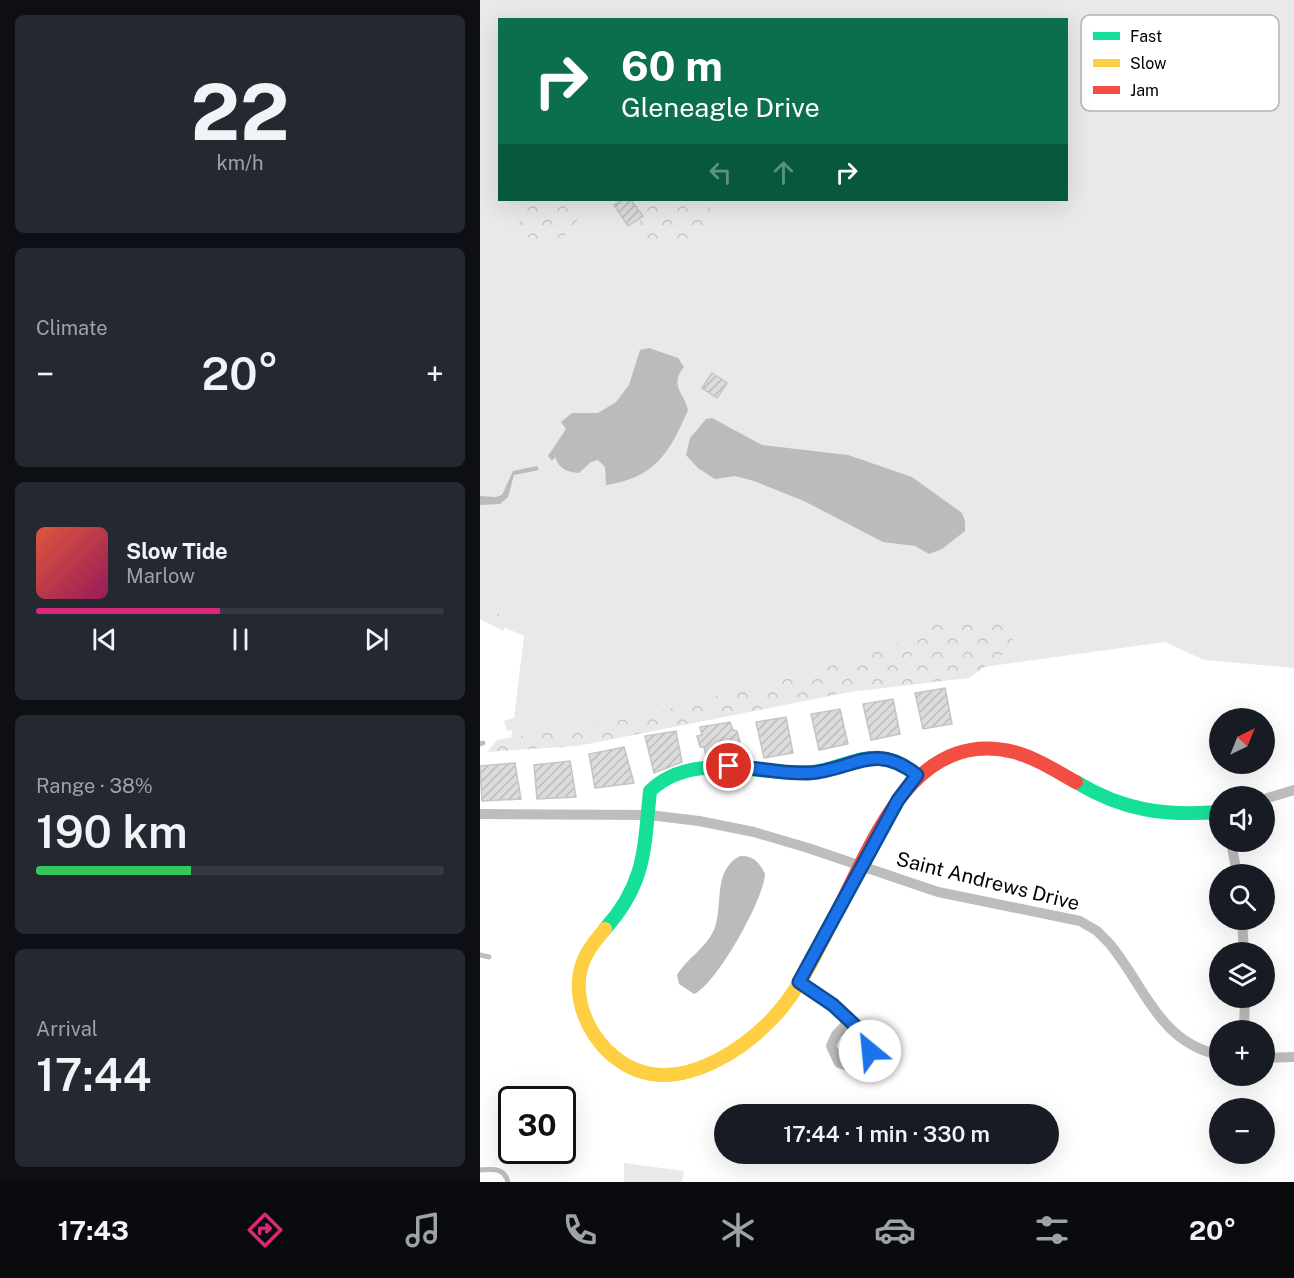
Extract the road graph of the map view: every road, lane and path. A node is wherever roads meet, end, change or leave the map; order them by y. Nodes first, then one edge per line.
1 (917, 775) junction
2 (1294, 790) edge
3 (1275, 796) edge
4 (1209, 812) edge
5 (480, 814) edge
6 (649, 815) junction
7 (861, 867) junction
8 (480, 955) edge
9 (489, 957) dead end
10 (799, 982) junction
11 (850, 1020) dead end
12 (1209, 1053) edge
13 (1294, 1057) edge
14 (1275, 1058) edge
15 (480, 1170) edge
16 (508, 1182) edge

1 - 4 street
1 - 6 street
1 - 7 street
2 - 3 street
5 - 6 street, Saint Andrews Drive
6 - 7 street, Saint Andrews Drive
6 - 10 street
7 - 10 street
7 - 12 street, Saint Andrews Drive
8 - 9 lane
10 - 11 street
13 - 14 street
15 - 16 lane

